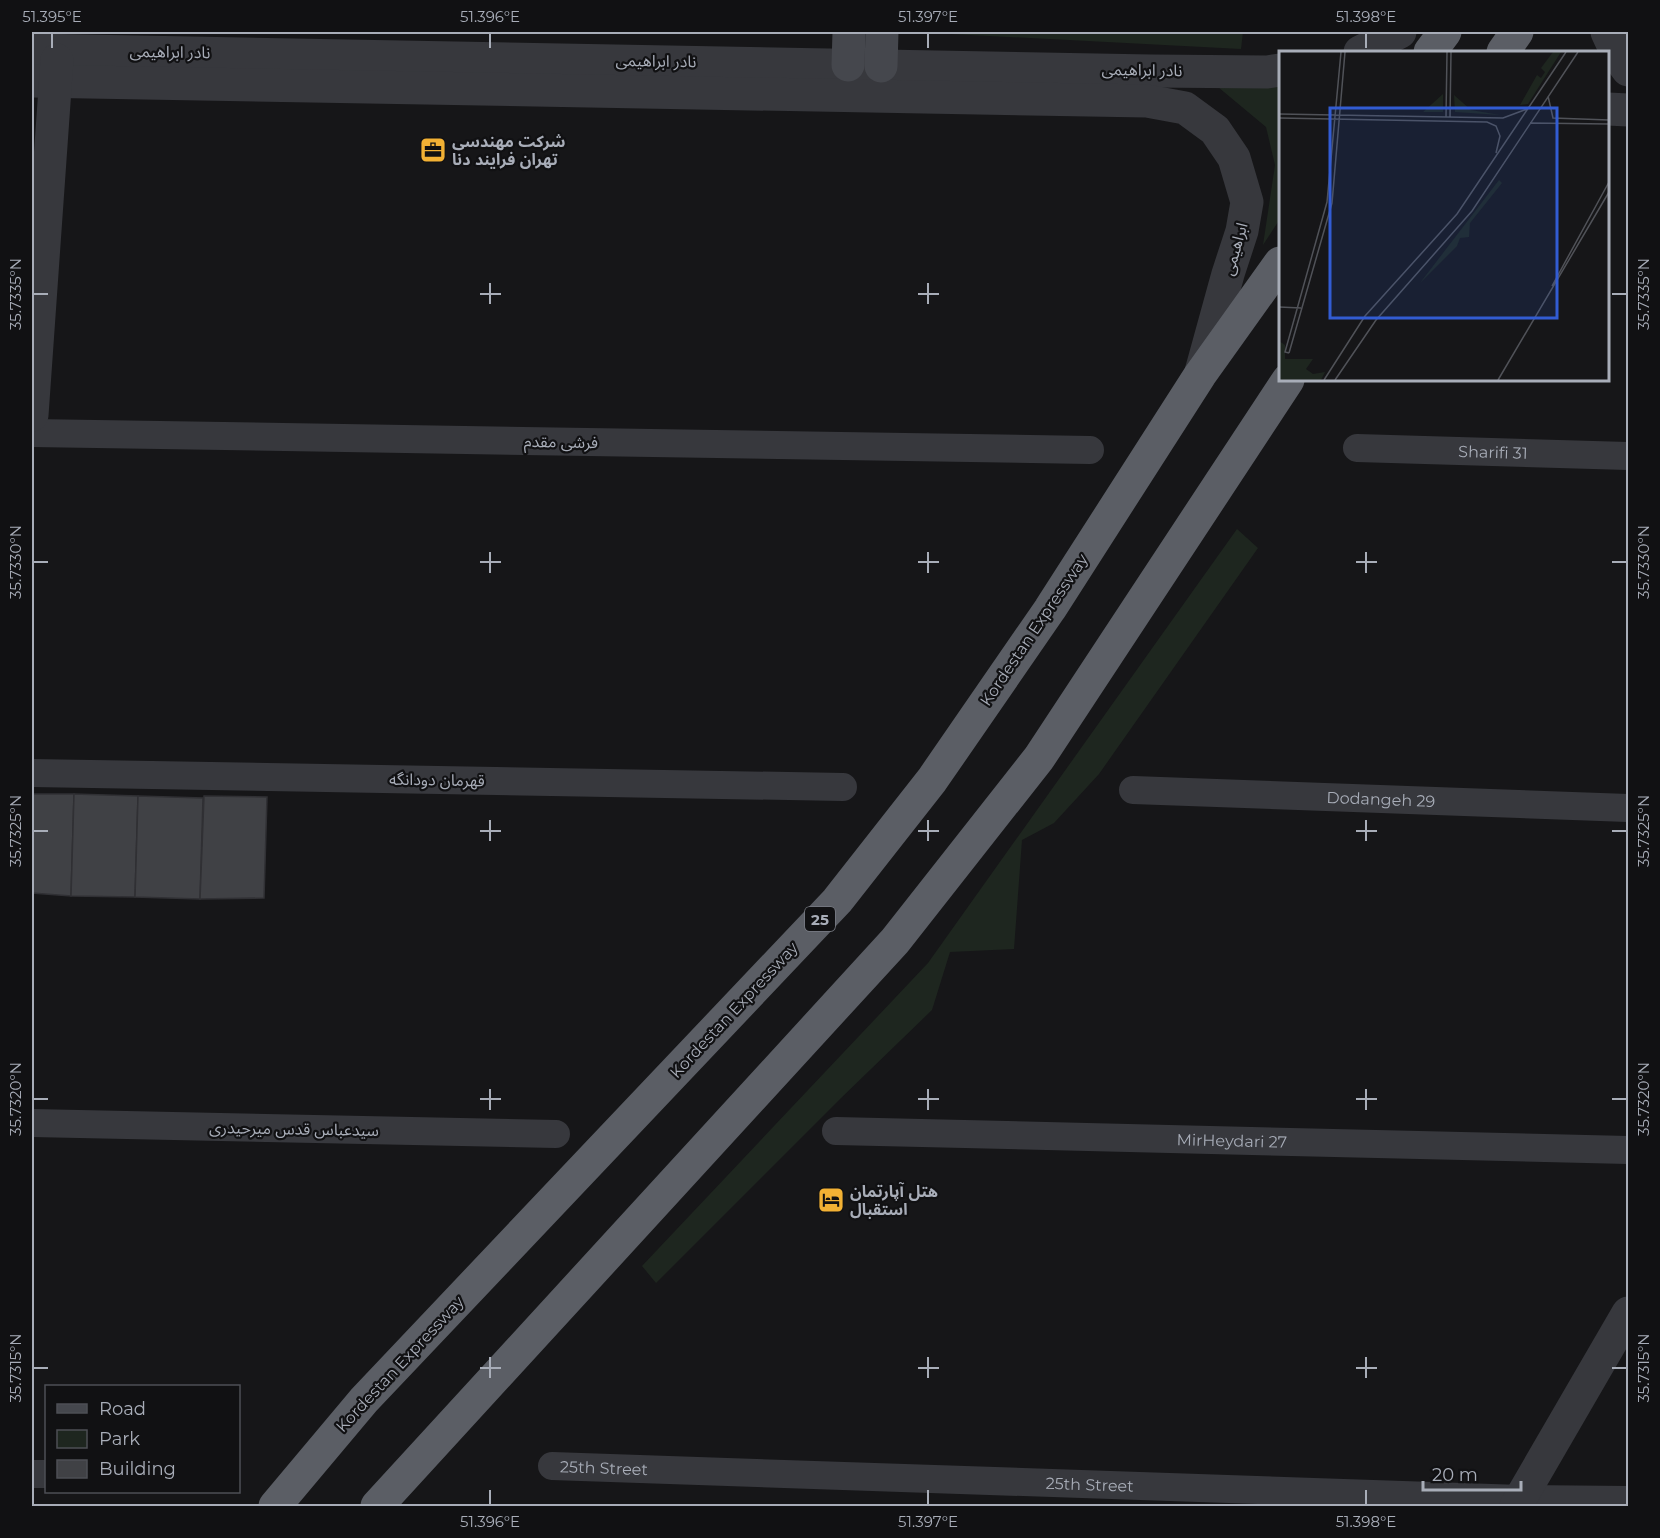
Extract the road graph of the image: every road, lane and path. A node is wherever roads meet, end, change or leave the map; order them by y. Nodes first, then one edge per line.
1 (849, 32) edge
2 (882, 32) edge
3 (1400, 32) edge
4 (1445, 32) edge
5 (1517, 32) edge
6 (1607, 32) edge
7 (1362, 51) edge
8 (1431, 51) edge
9 (1504, 51) edge
10 (47, 59) edge
11 (1279, 70) edge
12 (1629, 70) edge
13 (865, 81) junction
14 (1148, 101) joint
15 (1609, 109) edge
16 (1629, 110) edge
17 (1279, 266) edge
18 (1200, 375) junction
19 (1287, 381) edge
20 (32, 415) edge
21 (32, 433) edge
22 (1357, 448) dead end
23 (1090, 450) dead end
24 (1629, 456) edge
25 (32, 773) edge
26 (843, 787) dead end
27 (1133, 790) dead end
28 (1629, 808) edge
29 (32, 1123) edge
30 (836, 1131) dead end
31 (556, 1134) dead end
32 (1629, 1150) edge
33 (1628, 1308) edge
34 (552, 1466) dead end
35 (1629, 1500) edge
36 (1518, 1503) edge
37 (275, 1506) edge
38 (377, 1506) edge

1 - 13 main road
2 - 13 main road
3 - 7 street
4 - 8 highway
5 - 9 highway
6 - 12 street
10 - 13 street, نادر ابراهیمی
10 - 20 street
11 - 13 street, نادر ابراهیمی
13 - 14 street, نادر ابراهیمی
14 - 18 street, ابراهیمی
15 - 16 street
17 - 18 highway, Kordestan Expressway / 25
18 - 37 highway, Kordestan Expressway / 25
19 - 38 highway
21 - 23 street, فرشی مقدم
22 - 24 street, Sharifi 31
25 - 26 street, قهرمان دودانگه
27 - 28 street, Dodangeh 29
29 - 31 street, سیدعباس قدس میرحیدری
30 - 32 street, MirHeydari 27
33 - 36 street
34 - 36 street, 25th Street
35 - 36 street, 25th Street

